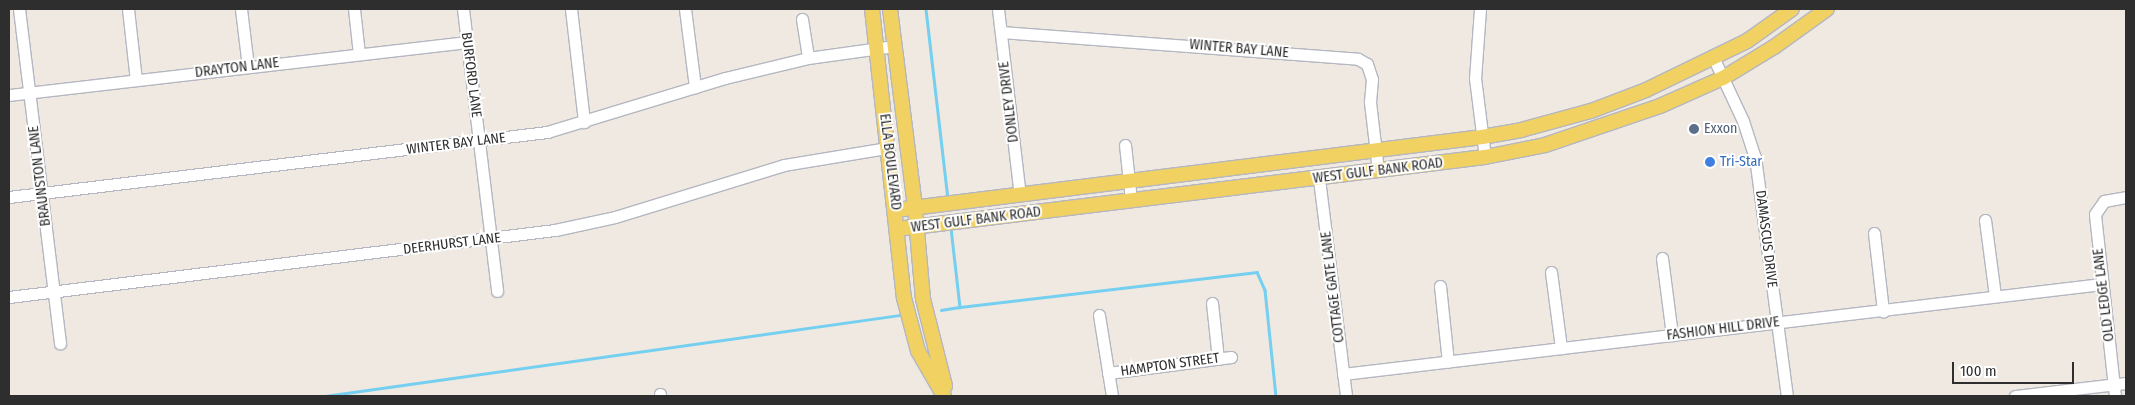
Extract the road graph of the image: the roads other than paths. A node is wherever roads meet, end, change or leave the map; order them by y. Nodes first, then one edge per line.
1 (19, 9) edge
2 (128, 9) edge
3 (241, 9) edge
4 (354, 9) edge
5 (463, 9) edge
6 (571, 9) edge
7 (685, 9) edge
8 (872, 9) edge
9 (890, 9) edge
10 (998, 9) edge
11 (1480, 9) edge
12 (1792, 9) edge
13 (1828, 9) edge
14 (802, 19) dead end
15 (1001, 32) junction
16 (466, 42) junction
17 (894, 46) junction
18 (876, 48) junction
19 (360, 54) junction
20 (808, 58) junction
21 (1714, 59) junction
22 (248, 67) junction
23 (1723, 78) junction
24 (136, 80) junction
25 (695, 87) junction
26 (30, 93) junction
27 (9, 95) edge
28 (1590, 111) junction
29 (584, 122) junction
30 (1598, 129) junction
31 (1482, 137) junction
32 (479, 142) junction
33 (1125, 145) dead end
34 (887, 148) junction
35 (1375, 151) junction
36 (1485, 157) junction
37 (1378, 170) junction
38 (1319, 178) junction
39 (1129, 181) junction
40 (42, 193) junction
41 (1020, 195) junction
42 (9, 197) edge
43 (2126, 197) edge
44 (1131, 200) junction
45 (915, 208) junction
46 (896, 210) junction
47 (1985, 220) dead end
48 (917, 228) junction
49 (897, 229) junction
50 (1874, 233) dead end
51 (490, 240) junction
52 (1662, 258) dead end
53 (1551, 272) dead end
54 (2102, 284) junction
55 (1440, 286) dead end
56 (54, 291) junction
57 (497, 291) dead end
58 (9, 296) edge
59 (1995, 296) junction
60 (1212, 304) dead end
61 (1883, 311) junction
62 (1099, 315) dead end
63 (1777, 323) junction
64 (1672, 335) junction
65 (60, 344) dead end
66 (1561, 348) junction
67 (1232, 357) dead end
68 (1218, 359) junction
69 (1448, 362) junction
70 (1108, 374) junction
71 (1344, 374) junction
72 (2120, 384) edge
73 (944, 396) edge
74 (948, 396) edge
75 (1112, 396) edge
76 (1346, 396) edge
77 (1787, 396) edge
78 (2015, 396) edge
79 (2116, 396) edge

1 - 26 street, BRAUNSTON LANE
2 - 24 street
3 - 22 street
4 - 19 street
5 - 16 street, BURFORD LANE
6 - 29 street
7 - 25 street
8 - 18 main road, ELLA BOULEVARD
9 - 17 main road, ELLA BOULEVARD
10 - 15 street, DONLEY DRIVE
11 - 31 street
12 - 21 main road, WEST GULF BANK ROAD
13 - 23 main road, WEST GULF BANK ROAD
14 - 20 street
15 - 35 street, WINTER BAY LANE
15 - 41 street, DONLEY DRIVE
16 - 19 street, DRAYTON LANE
16 - 32 street, BURFORD LANE
17 - 18 street, WINTER BAY LANE
17 - 45 main road, ELLA BOULEVARD
18 - 20 street, WINTER BAY LANE
18 - 34 main road, ELLA BOULEVARD
19 - 22 street, DRAYTON LANE
20 - 25 street, WINTER BAY LANE
21 - 23 street, DAMASCUS DRIVE
21 - 28 main road, WEST GULF BANK ROAD
22 - 24 street, DRAYTON LANE
23 - 30 main road, WEST GULF BANK ROAD
23 - 63 street, DAMASCUS DRIVE
24 - 26 street, DRAYTON LANE
25 - 29 street, WINTER BAY LANE
26 - 27 street, DRAYTON LANE
26 - 40 street, BRAUNSTON LANE
28 - 30 main road
28 - 31 main road, WEST GULF BANK ROAD
29 - 32 street, WINTER BAY LANE
30 - 36 main road, WEST GULF BANK ROAD
31 - 35 main road, WEST GULF BANK ROAD
31 - 36 street
32 - 40 street, WINTER BAY LANE
32 - 51 street, BURFORD LANE
33 - 39 street
34 - 46 main road, ELLA BOULEVARD
34 - 51 street, DEERHURST LANE
35 - 37 street, WINTER BAY LANE
35 - 39 main road, WEST GULF BANK ROAD
36 - 37 main road, WEST GULF BANK ROAD
37 - 38 main road, WEST GULF BANK ROAD
38 - 44 main road, WEST GULF BANK ROAD
38 - 71 street, COTTAGE GATE LANE
39 - 41 main road, WEST GULF BANK ROAD
39 - 44 street
40 - 42 street, WINTER BAY LANE
40 - 56 street, BRAUNSTON LANE
41 - 45 main road, WEST GULF BANK ROAD
43 - 54 street, OLD LEDGE LANE
44 - 48 main road, WEST GULF BANK ROAD
45 - 46 main road, WEST GULF BANK ROAD
45 - 48 main road, ELLA BOULEVARD
46 - 49 main road, ELLA BOULEVARD
47 - 59 street
48 - 49 main road, WEST GULF BANK ROAD
48 - 74 main road, ELLA BOULEVARD
49 - 73 main road, ELLA BOULEVARD
50 - 61 street
51 - 56 street, DEERHURST LANE
51 - 57 street, BURFORD LANE
52 - 64 street
53 - 66 street
54 - 59 street, FASHION HILL DRIVE
54 - 72 street, OLD LEDGE LANE
55 - 69 street
56 - 58 street, DEERHURST LANE
56 - 65 street, BRAUNSTON LANE
59 - 61 street, FASHION HILL DRIVE
60 - 68 street
61 - 63 street, FASHION HILL DRIVE
62 - 70 street
63 - 64 street, FASHION HILL DRIVE
63 - 77 street, DAMASCUS DRIVE
64 - 66 street, FASHION HILL DRIVE
66 - 69 street, FASHION HILL DRIVE
67 - 68 street, HAMPTON STREET
68 - 70 street, HAMPTON STREET
69 - 71 street, FASHION HILL DRIVE
70 - 75 street
71 - 76 street, COTTAGE GATE LANE
72 - 78 street
72 - 79 street, OLD LEDGE LANE

